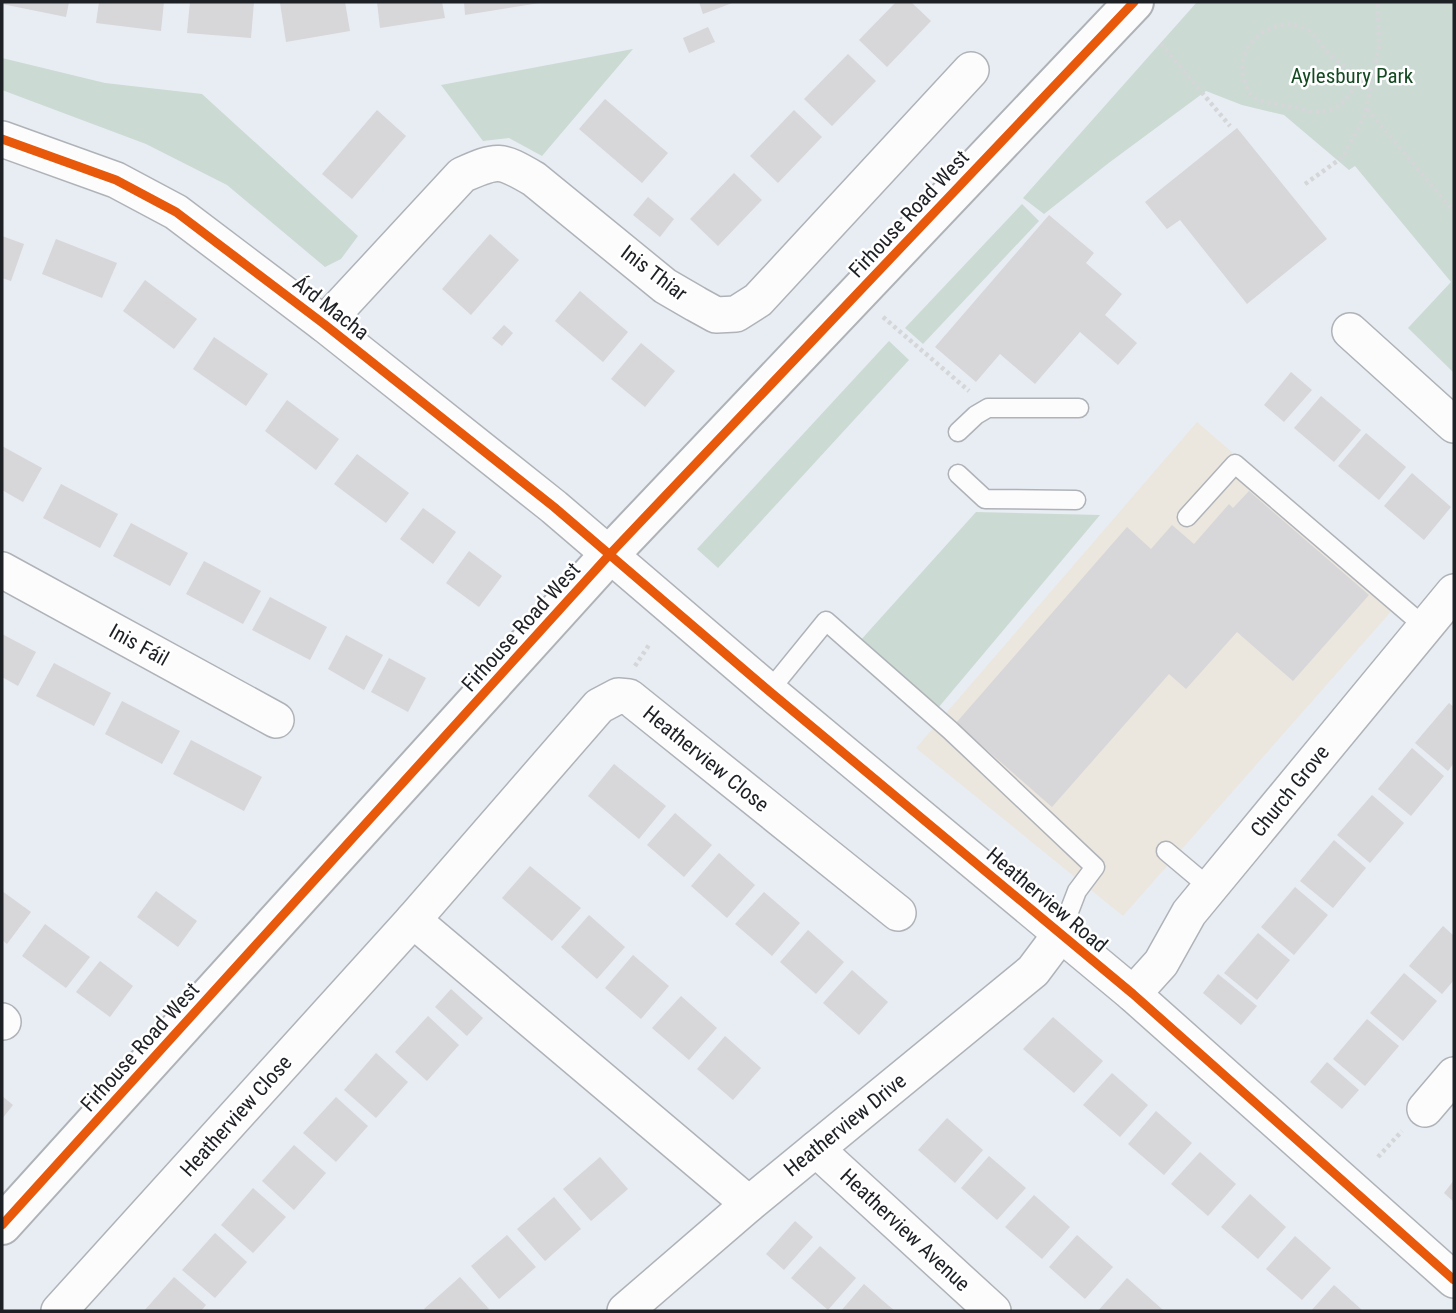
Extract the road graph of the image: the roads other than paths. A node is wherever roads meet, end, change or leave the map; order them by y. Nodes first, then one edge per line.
1 (1134, 2) edge
2 (971, 70) dead end
3 (2, 139) edge
4 (324, 324) junction
5 (1350, 331) dead end
6 (1079, 408) dead end
7 (1454, 425) edge
8 (958, 432) dead end
9 (958, 474) dead end
10 (1076, 500) dead end
11 (1187, 517) dead end
12 (610, 554) junction
13 (2, 570) edge
14 (1454, 592) edge
15 (1425, 627) junction
16 (769, 691) junction
17 (276, 720) dead end
18 (1166, 851) dead end
19 (1210, 888) junction
20 (898, 913) dead end
21 (413, 920) junction
22 (1060, 935) junction
23 (1133, 994) junction
24 (1454, 1075) edge
25 (1413, 1120) road end
26 (816, 1149) junction
27 (749, 1204) junction
28 (2, 1225) edge
29 (1454, 1280) edge
30 (59, 1311) edge
31 (625, 1311) edge
32 (993, 1311) edge

1 - 12 street, Firhouse Road West
2 - 4 street, Inis Thiar
3 - 4 street, Árd Macha
4 - 12 street, Árd Macha
5 - 7 street
6 - 8 lane
9 - 10 lane
11 - 15 lane
12 - 16 street, Heatherview Road
12 - 28 street, Firhouse Road West
13 - 17 street, Inis Fáil
14 - 15 street, Church Grove
15 - 19 street, Church Grove
16 - 22 street, Heatherview Road
16 - 22 lane
18 - 19 lane
19 - 23 street, Church Grove
20 - 21 street, Heatherview Close
21 - 27 street
21 - 30 street, Heatherview Close
22 - 23 street, Heatherview Road
22 - 26 street, Heatherview Drive
23 - 29 street, Heatherview Road
24 - 25 street
26 - 27 street, Heatherview Drive
26 - 32 street, Heatherview Avenue
27 - 31 street, Heatherview Drive

